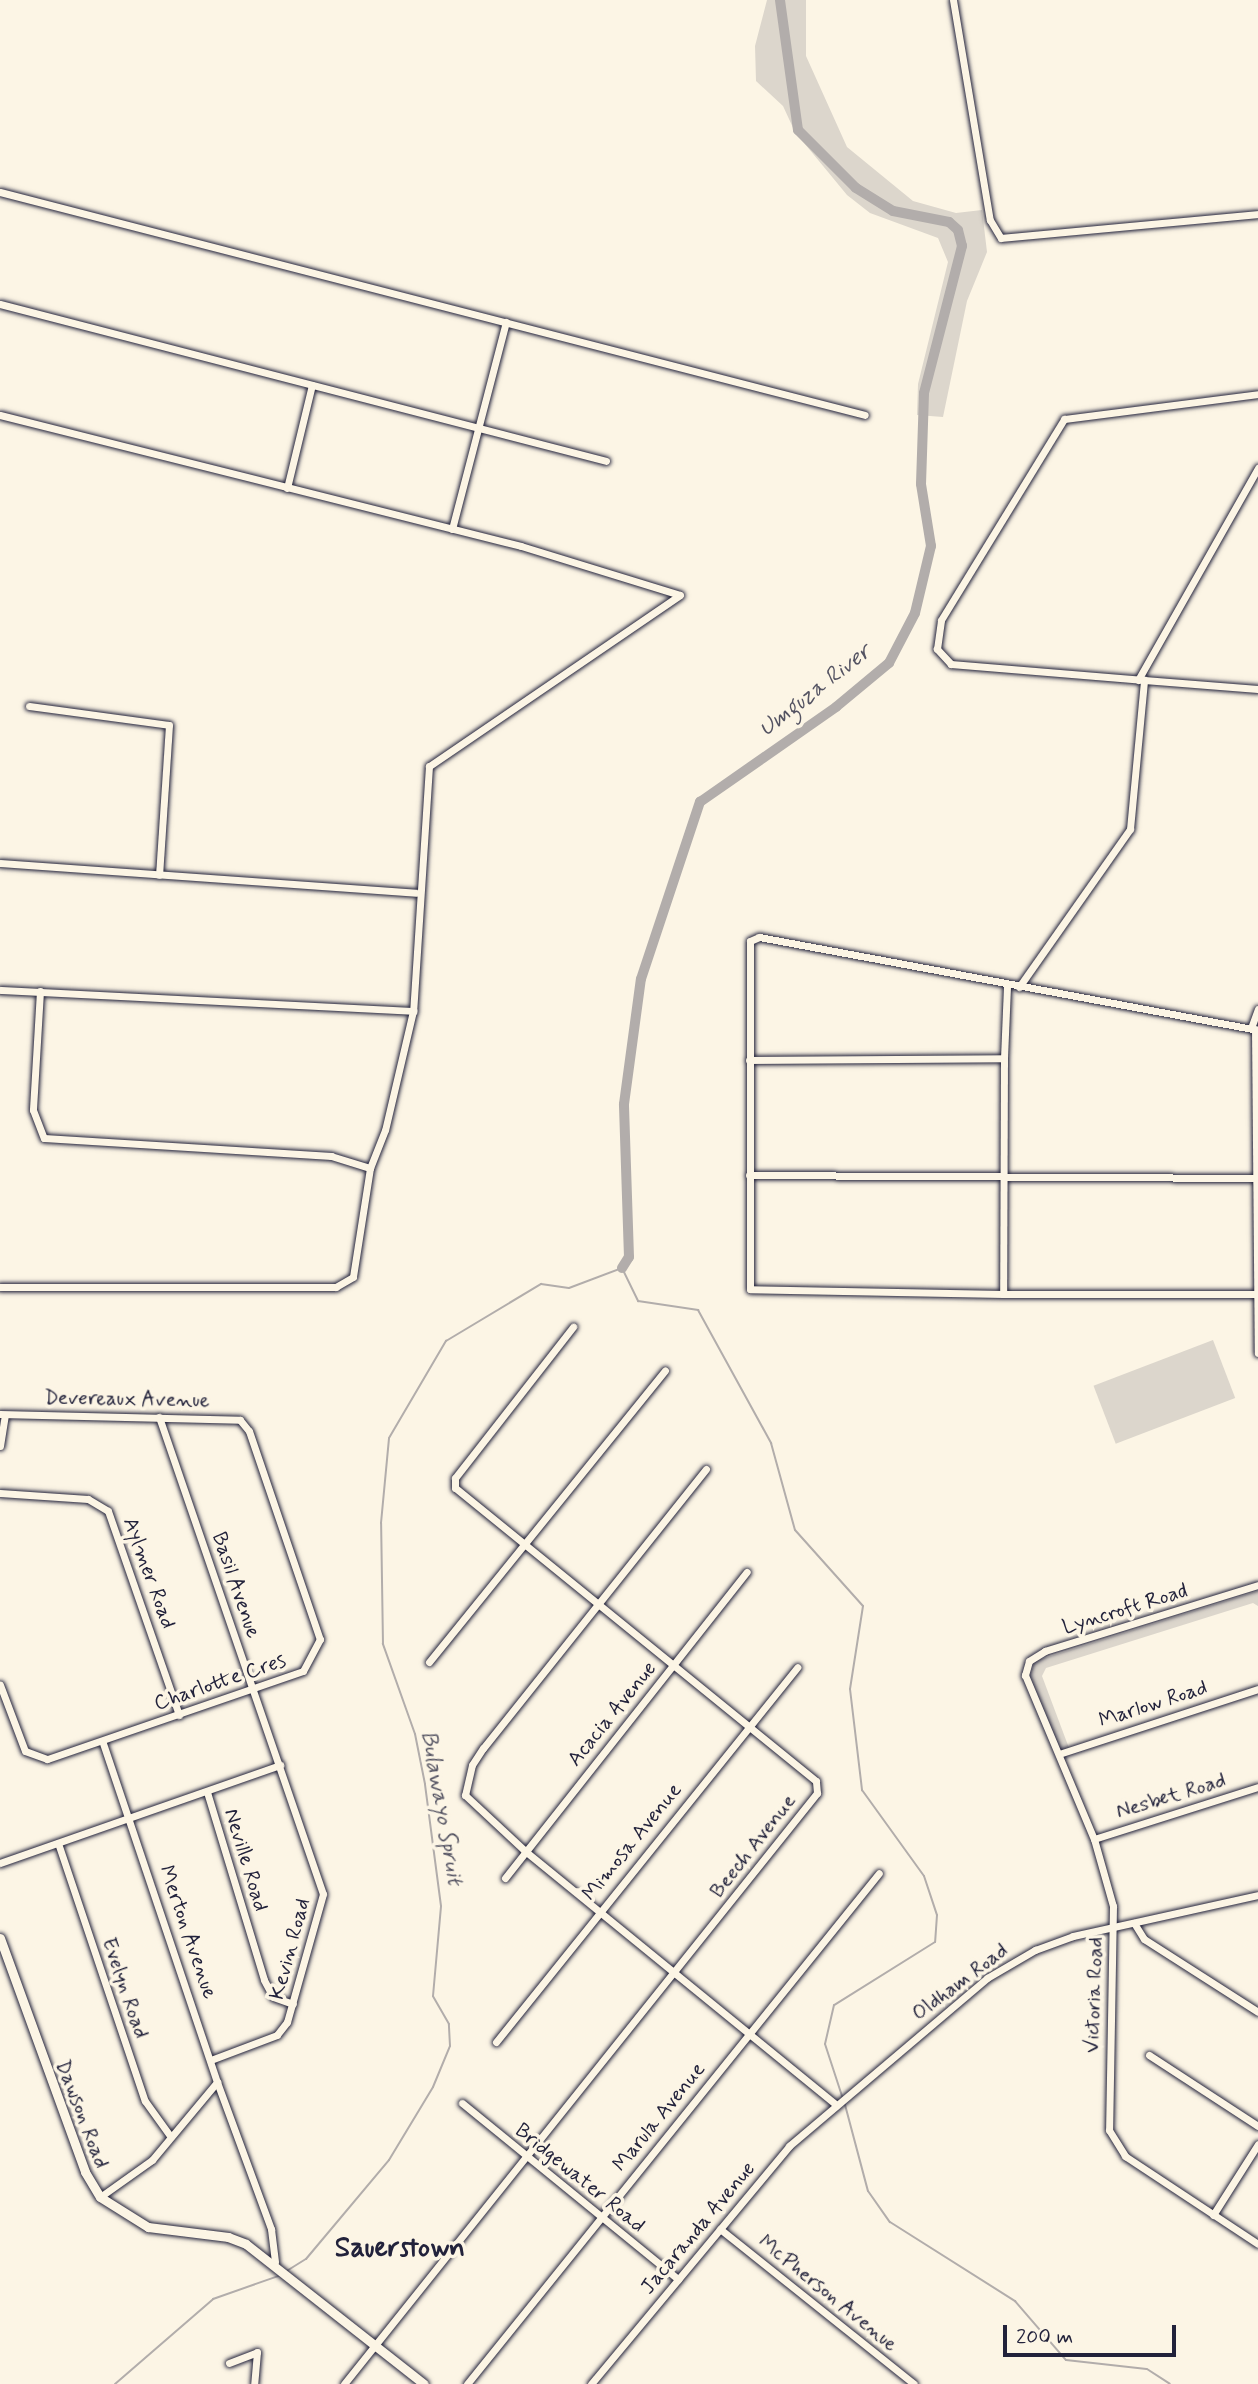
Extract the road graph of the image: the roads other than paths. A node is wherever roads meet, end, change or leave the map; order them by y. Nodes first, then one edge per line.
1 (953, 0) edge
2 (0, 192) edge
3 (1258, 214) edge
4 (0, 304) edge
5 (506, 322) junction
6 (312, 385) junction
7 (1258, 394) edge
8 (0, 415) edge
9 (865, 415) dead end
10 (480, 426) junction
11 (606, 461) dead end
12 (1258, 468) edge
13 (287, 488) junction
14 (452, 529) junction
15 (1141, 680) junction
16 (1258, 689) edge
17 (29, 706) dead end
18 (0, 863) edge
19 (159, 875) junction
20 (416, 892) junction
21 (1006, 986) junction
22 (1019, 987) junction
23 (0, 990) edge
24 (40, 991) junction
25 (1258, 1009) edge
26 (413, 1011) junction
27 (1255, 1029) edge
28 (1004, 1058) junction
29 (749, 1060) junction
30 (370, 1168) junction
31 (749, 1175) junction
32 (1003, 1176) junction
33 (1256, 1178) edge
34 (0, 1287) edge
35 (1003, 1294) junction
36 (1256, 1294) edge
37 (573, 1327) dead end
38 (1258, 1353) edge
39 (664, 1371) dead end
40 (2, 1414) edge
41 (159, 1416) junction
42 (249, 1431) joint
43 (0, 1446) edge
44 (706, 1469) dead end
45 (0, 1493) edge
46 (523, 1544) junction
47 (747, 1572) dead end
48 (1258, 1586) edge
49 (596, 1605) junction
50 (429, 1662) dead end
51 (674, 1665) junction
52 (798, 1667) dead end
53 (0, 1685) edge
54 (1028, 1687) joint
55 (1258, 1689) edge
56 (254, 1691) junction
57 (179, 1715) junction
58 (749, 1725) junction
59 (103, 1744) junction
60 (1059, 1754) junction
61 (279, 1765) junction
62 (1258, 1787) edge
63 (207, 1792) junction
64 (130, 1817) junction
65 (1094, 1839) junction
66 (58, 1843) junction
67 (525, 1851) junction
68 (0, 1863) edge
69 (879, 1873) dead end
70 (505, 1878) dead end
71 (1258, 1895) edge
72 (599, 1911) junction
73 (1134, 1923) junction
74 (1115, 1927) junction
75 (0, 1938) edge
76 (673, 1973) junction
77 (293, 2004) junction
78 (1258, 2012) edge
79 (750, 2034) junction
80 (496, 2042) dead end
81 (1149, 2055) dead end
82 (213, 2059) junction
83 (217, 2082) junction
84 (462, 2103) dead end
85 (838, 2103) junction
86 (1258, 2126) edge
87 (172, 2137) junction
88 (1258, 2144) edge
89 (525, 2157) junction
90 (100, 2197) junction
91 (1213, 2215) junction
92 (599, 2217) junction
93 (720, 2229) junction
94 (1258, 2244) edge
95 (275, 2263) junction
96 (678, 2278) junction
97 (376, 2345) junction
98 (229, 2363) dead end
99 (254, 2384) edge
100 (344, 2384) edge
101 (424, 2384) edge
102 (467, 2384) edge
103 (591, 2384) edge
104 (914, 2384) edge

1 - 3 street
2 - 5 street
4 - 6 street
5 - 9 street
5 - 10 street
6 - 10 street
6 - 13 street
7 - 15 street
8 - 13 street
10 - 11 street
10 - 14 street
12 - 15 street
13 - 14 street
14 - 20 street
15 - 16 street
15 - 22 street
17 - 19 street
18 - 19 street
19 - 20 street
20 - 26 street
21 - 22 street
21 - 28 street
21 - 29 street
22 - 27 street
23 - 24 street
24 - 26 street
24 - 30 street
25 - 27 street
26 - 30 street
27 - 33 street
28 - 29 street
28 - 32 street
29 - 31 street
30 - 34 street
31 - 32 street
31 - 35 street
32 - 33 street
32 - 35 street
33 - 36 street
35 - 36 street
36 - 38 street
37 - 46 street, Beech Avenue
39 - 46 street
40 - 41 street, Devereaux Avenue
40 - 43 street
41 - 42 street, Devereaux Avenue
41 - 56 street, Basil Avenue
42 - 56 street, Charlotte Cres
44 - 49 street
45 - 57 street, Aylmer Road
46 - 49 street, Beech Avenue
46 - 50 street
47 - 51 street, Acacia Avenue
48 - 54 street, Lyncroft Road
49 - 51 street, Beech Avenue
49 - 67 street
51 - 58 street, Beech Avenue
51 - 67 street, Acacia Avenue
52 - 58 street, Mimosa Avenue
53 - 59 street, Charlotte Cres
54 - 60 street, Victoria Road
55 - 60 street, Marlow Road
56 - 57 street, Charlotte Cres
56 - 61 street, Basil Avenue
57 - 59 street, Charlotte Cres
58 - 72 street, Mimosa Avenue
58 - 76 street, Beech Avenue
59 - 64 street
60 - 65 street, Victoria Road
61 - 63 street
61 - 77 street, Kevin Road
62 - 65 street, Nesbet Road
63 - 64 street
63 - 77 street, Neville Road
64 - 66 street
64 - 82 street, Merton Avenue
65 - 74 street, Victoria Road
66 - 68 street
66 - 87 street, Evelyn Road
67 - 70 street, Acacia Avenue
67 - 72 street
69 - 79 street, Marula Avenue
71 - 73 street, Oldham Road
72 - 76 street
72 - 80 street, Mimosa Avenue
73 - 74 street, Oldham Road
73 - 78 street
74 - 85 street, Oldham Road
74 - 91 street, Victoria Road
75 - 90 street, Dawson Road
76 - 79 street
76 - 89 street, Beech Avenue
77 - 82 street, Kevin Road
79 - 85 street
79 - 92 street, Marula Avenue
81 - 86 street
82 - 83 street, Merton Avenue
83 - 87 street
83 - 95 street, Merton Avenue
84 - 89 street, Bridgewater Road
85 - 93 street, Jacaranda Avenue
87 - 90 street
88 - 91 street
89 - 92 street, Bridgewater Road
89 - 97 street, Beech Avenue
90 - 95 street, Dawson Road
91 - 94 street, Victoria Road
92 - 96 street, Bridgewater Road
92 - 102 street, Marula Avenue
93 - 96 street, Jacaranda Avenue
93 - 104 street, McPherson Avenue
95 - 97 street, Dawson Road
96 - 103 street, Jacaranda Avenue
97 - 100 street, Beech Avenue
97 - 101 street
98 - 99 street

